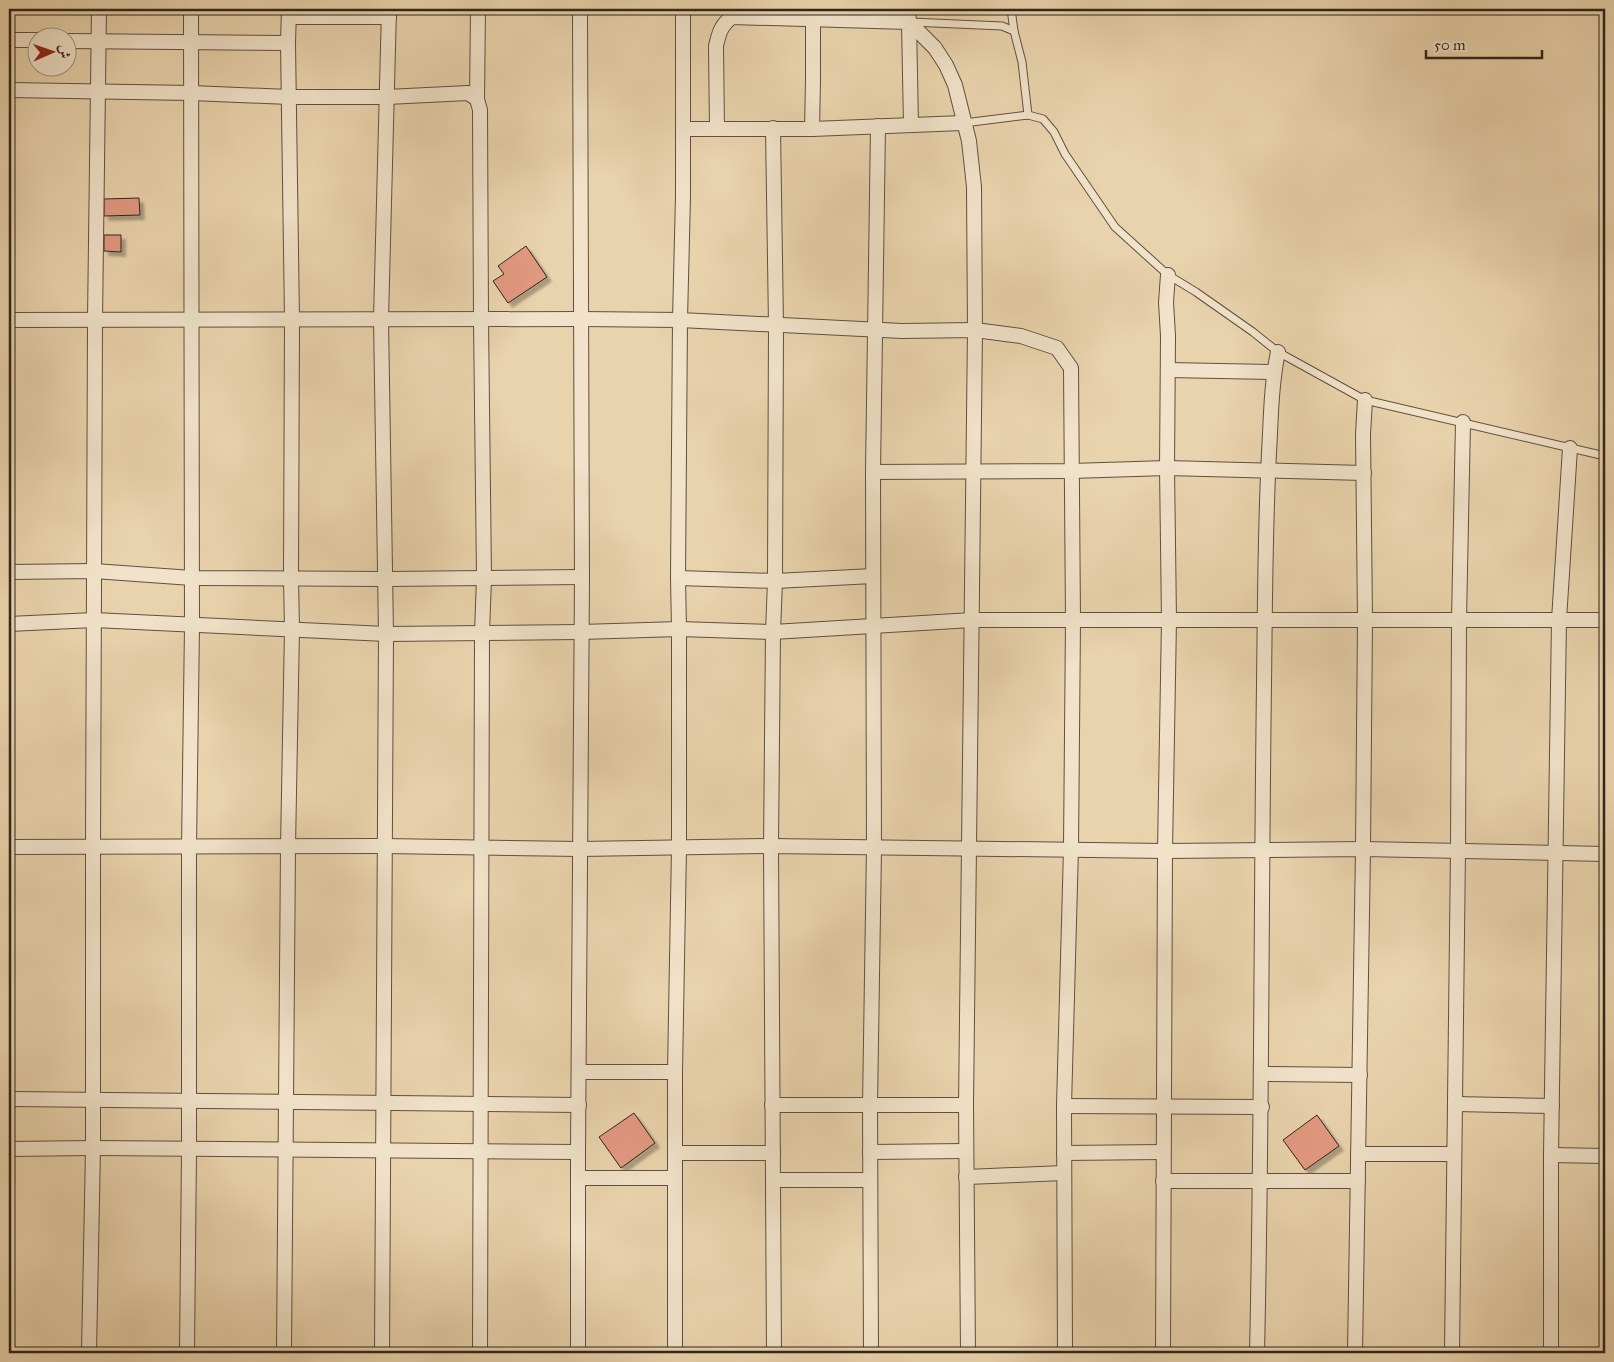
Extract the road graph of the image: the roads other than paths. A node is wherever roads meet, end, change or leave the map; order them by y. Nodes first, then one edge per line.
1 (99, 9) edge
2 (191, 9) edge
3 (478, 9) edge
4 (580, 9) edge
5 (683, 9) edge
6 (1011, 9) edge
7 (289, 13) edge
8 (389, 13) edge
9 (731, 13) edge
10 (813, 14) edge
11 (908, 15) edge
12 (1014, 31) junction
13 (9, 40) edge
14 (28, 40) edge
15 (78, 40) edge
16 (98, 41) junction
17 (191, 42) junction
18 (288, 43) junction
19 (9, 90) edge
20 (97, 91) junction
21 (192, 93) junction
22 (289, 97) junction
23 (386, 97) junction
24 (477, 99) junction
25 (1028, 115) junction
26 (963, 123) junction
27 (911, 125) junction
28 (878, 126) junction
29 (774, 128) junction
30 (812, 128) junction
31 (683, 129) junction
32 (717, 129) junction
33 (1168, 275) junction
34 (292, 319) junction
35 (382, 319) junction
36 (481, 319) junction
37 (581, 319) junction
38 (9, 320) edge
39 (95, 320) junction
40 (192, 320) junction
41 (680, 320) junction
42 (776, 325) junction
43 (874, 330) junction
44 (975, 330) junction
45 (1278, 352) junction
46 (1168, 370) junction
47 (1274, 372) junction
48 (1365, 400) junction
49 (1463, 422) junction
50 (1570, 448) junction
51 (1605, 456) edge
52 (1167, 468) junction
53 (973, 471) junction
54 (1071, 471) junction
55 (1268, 471) junction
56 (873, 472) junction
57 (1364, 473) junction
58 (94, 571) junction
59 (9, 572) edge
60 (874, 576) junction
61 (582, 577) junction
62 (192, 578) junction
63 (291, 578) junction
64 (484, 578) junction
65 (678, 578) junction
66 (386, 579) junction
67 (775, 581) junction
68 (94, 620) junction
69 (972, 620) junction
70 (1074, 620) junction
71 (1169, 620) junction
72 (1264, 620) junction
73 (1365, 620) junction
74 (1459, 620) junction
75 (1559, 620) junction
76 (1605, 620) edge
77 (9, 624) edge
78 (192, 626) junction
79 (874, 626) junction
80 (292, 629) junction
81 (679, 629) junction
82 (581, 632) junction
83 (773, 632) junction
84 (482, 633) junction
85 (386, 634) junction
86 (93, 846) junction
87 (385, 846) junction
88 (771, 846) junction
89 (9, 847) edge
90 (189, 847) junction
91 (288, 847) junction
92 (482, 847) junction
93 (580, 848) junction
94 (679, 848) junction
95 (874, 848) junction
96 (1071, 848) junction
97 (969, 849) junction
98 (1363, 849) junction
99 (1165, 850) junction
100 (1262, 850) junction
101 (1458, 850) junction
102 (1556, 852) junction
103 (1605, 854) edge
104 (580, 1072) junction
105 (675, 1072) junction
106 (1262, 1074) junction
107 (1360, 1075) junction
108 (9, 1099) edge
109 (93, 1099) junction
110 (189, 1100) junction
111 (285, 1102) junction
112 (383, 1102) junction
113 (482, 1104) junction
114 (1455, 1104) junction
115 (579, 1105) junction
116 (772, 1105) junction
117 (870, 1105) junction
118 (966, 1105) junction
119 (1064, 1106) junction
120 (1163, 1106) junction
121 (1552, 1106) junction
122 (1262, 1107) junction
123 (94, 1148) junction
124 (9, 1149) edge
125 (189, 1150) junction
126 (285, 1151) junction
127 (383, 1151) junction
128 (966, 1151) junction
129 (481, 1152) junction
130 (578, 1152) junction
131 (870, 1152) junction
132 (1064, 1152) junction
133 (1163, 1152) junction
134 (675, 1153) junction
135 (772, 1153) junction
136 (1358, 1154) junction
137 (1454, 1154) junction
138 (1551, 1156) junction
139 (1605, 1156) edge
140 (1064, 1174) junction
141 (966, 1177) junction
142 (578, 1178) junction
143 (675, 1178) junction
144 (773, 1180) junction
145 (870, 1180) junction
146 (1163, 1181) junction
147 (1261, 1181) junction
148 (1358, 1181) junction
149 (89, 1353) edge
150 (187, 1353) edge
151 (284, 1353) edge
152 (382, 1353) edge
153 (480, 1353) edge
154 (578, 1353) edge
155 (675, 1353) edge
156 (774, 1353) edge
157 (871, 1353) edge
158 (968, 1353) edge
159 (1065, 1353) edge
160 (1163, 1353) edge
161 (1257, 1353) edge
162 (1355, 1353) edge
163 (1452, 1353) edge
164 (1551, 1353) edge

1 - 16 street
2 - 17 street
3 - 24 street
4 - 37 street
5 - 31 street
6 - 12 lane
7 - 8 street
7 - 18 street
8 - 23 street
9 - 10 street
9 - 32 street
10 - 11 street
10 - 30 street
11 - 12 lane
11 - 26 street
11 - 27 street
12 - 25 lane
13 - 14 street
15 - 16 street
16 - 17 street
16 - 20 street
17 - 18 street
17 - 21 street
18 - 22 street
19 - 20 street
20 - 21 street
20 - 39 street
21 - 22 street
21 - 40 street
22 - 23 street
22 - 34 street
23 - 24 street
23 - 35 street
24 - 36 street
25 - 26 lane
25 - 33 lane
26 - 27 street
26 - 44 street
27 - 28 street
28 - 30 street
28 - 43 street
29 - 30 street
29 - 32 street
29 - 42 street
31 - 32 street
31 - 41 street
33 - 45 lane
33 - 46 street
34 - 35 street
34 - 40 street
34 - 63 street
35 - 36 street
35 - 66 street
36 - 37 street
36 - 64 street
37 - 41 street
37 - 61 street
38 - 39 street
39 - 40 street
39 - 58 street
40 - 62 street
41 - 42 street
41 - 65 street
42 - 43 street
42 - 67 street
43 - 44 street
43 - 56 street
44 - 53 street
44 - 54 street
45 - 47 street
45 - 48 lane
46 - 47 street
46 - 52 street
47 - 55 street
48 - 49 lane
48 - 57 street
49 - 50 lane
49 - 74 street
50 - 51 lane
50 - 75 street
52 - 54 street
52 - 55 street
52 - 71 street
53 - 54 street
53 - 56 street
53 - 69 street
54 - 70 street
55 - 57 street
55 - 72 street
56 - 60 street
57 - 73 street
58 - 59 street
58 - 62 street
58 - 68 street
60 - 67 street
60 - 79 street
61 - 64 street
61 - 82 street
62 - 63 street
62 - 78 street
63 - 66 street
63 - 80 street
64 - 66 street
64 - 84 street
65 - 67 street
65 - 81 street
66 - 85 street
67 - 83 street
68 - 77 street
68 - 78 street
68 - 86 street
69 - 70 street
69 - 79 street
69 - 97 street
70 - 71 street
70 - 96 street
71 - 72 street
71 - 99 street
72 - 73 street
72 - 100 street
73 - 74 street
73 - 98 street
74 - 75 street
74 - 101 street
75 - 76 street
75 - 102 street
78 - 80 street
78 - 90 street
79 - 83 street
79 - 95 street
80 - 85 street
80 - 91 street
81 - 82 street
81 - 83 street
81 - 94 street
82 - 84 street
82 - 93 street
83 - 88 street
84 - 85 street
84 - 92 street
85 - 87 street
86 - 89 street
86 - 90 street
86 - 109 street
87 - 91 street
87 - 92 street
87 - 112 street
88 - 94 street
88 - 95 street
88 - 116 street
90 - 91 street
90 - 110 street
91 - 111 street
92 - 93 street
92 - 113 street
93 - 94 street
93 - 104 street
94 - 105 street
95 - 97 street
95 - 117 street
96 - 97 street
96 - 99 street
96 - 119 street
97 - 118 street
98 - 100 street
98 - 101 street
98 - 107 street
99 - 100 street
99 - 120 street
100 - 106 street
101 - 102 street
101 - 114 street
102 - 103 street
102 - 121 street
104 - 105 street
104 - 115 street
105 - 134 street
106 - 107 street
106 - 122 street
107 - 136 street
108 - 109 street
109 - 110 street
109 - 123 street
110 - 111 street
110 - 125 street
111 - 112 street
111 - 126 street
112 - 113 street
112 - 127 street
113 - 115 street
113 - 129 street
114 - 121 street
114 - 137 street
115 - 130 street
116 - 117 street
116 - 135 street
117 - 118 street
117 - 131 street
118 - 128 street
119 - 120 street
119 - 132 street
120 - 122 street
120 - 133 street
121 - 138 street
122 - 147 street
123 - 124 street
123 - 125 street
123 - 149 street
125 - 126 street
125 - 150 street
126 - 127 street
126 - 151 street
127 - 129 street
127 - 152 street
128 - 131 street
128 - 141 street
129 - 130 street
129 - 153 street
130 - 142 street
131 - 145 street
132 - 133 street
132 - 140 street
133 - 146 street
134 - 135 street
134 - 143 street
135 - 144 street
136 - 137 street
136 - 148 street
137 - 163 street
138 - 139 street
138 - 164 street
140 - 141 street
140 - 159 street
141 - 158 street
142 - 143 street
142 - 154 street
143 - 155 street
144 - 145 street
144 - 156 street
145 - 157 street
146 - 147 street
146 - 160 street
147 - 148 street
147 - 161 street
148 - 162 street

